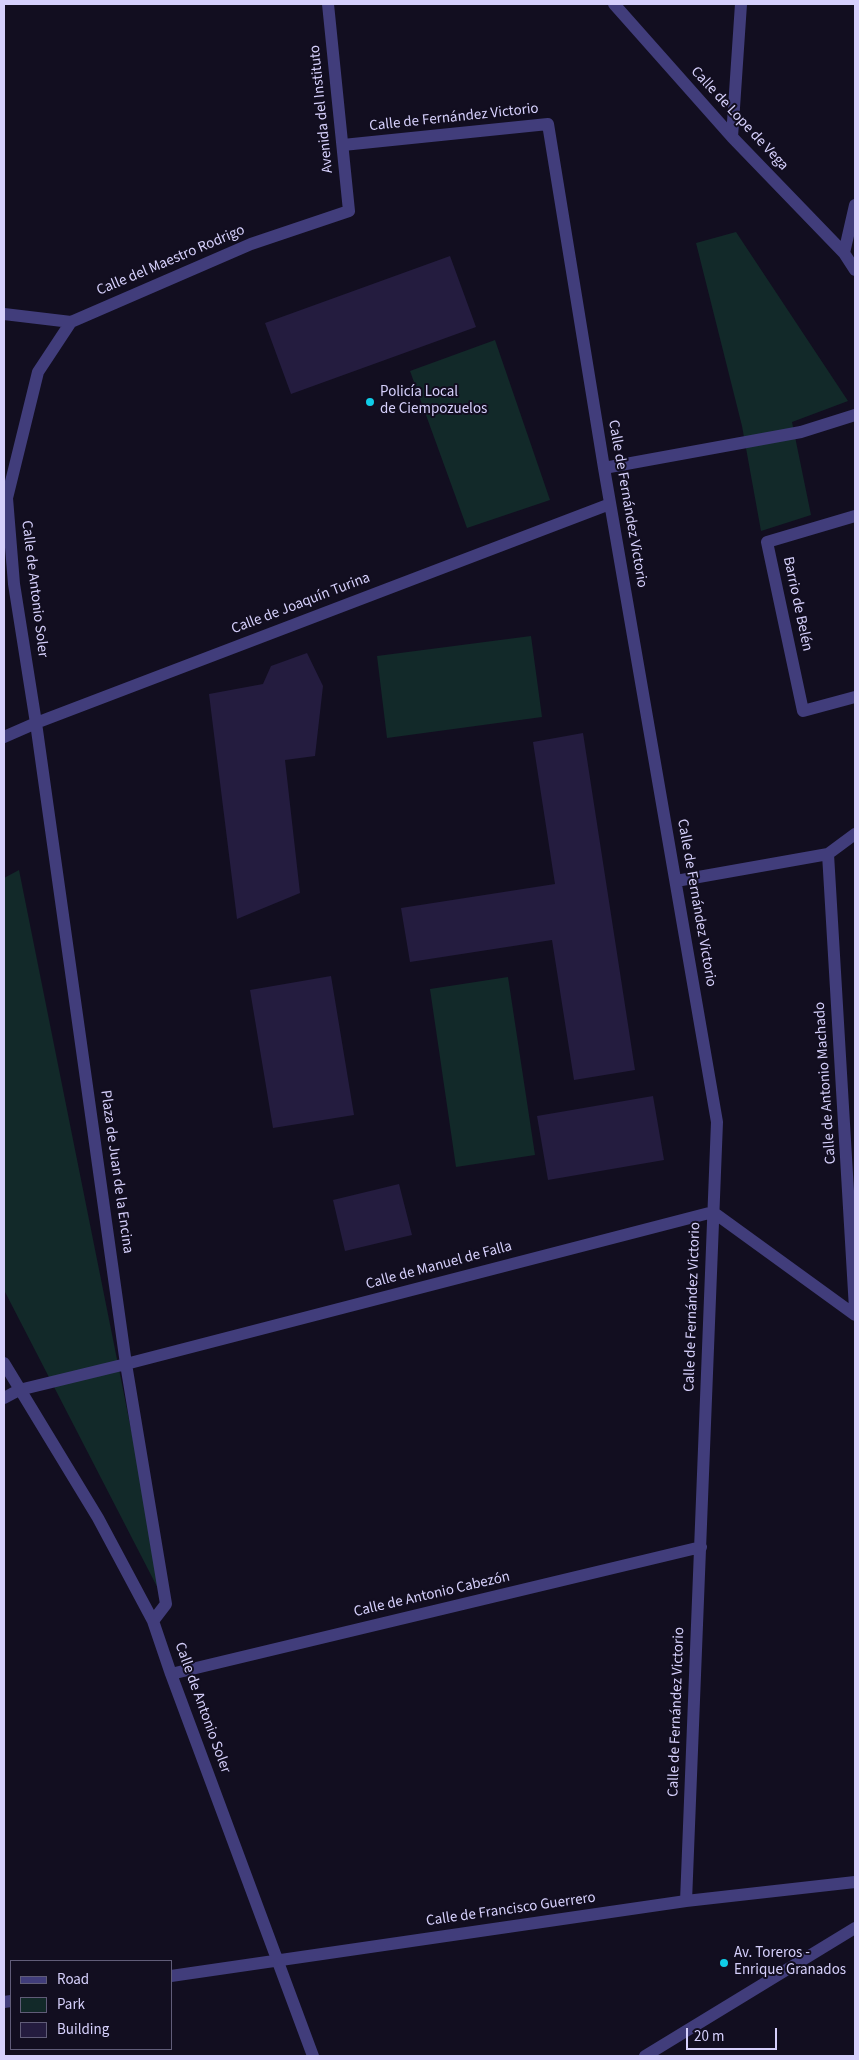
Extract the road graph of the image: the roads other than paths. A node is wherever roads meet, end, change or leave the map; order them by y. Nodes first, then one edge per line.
1 (328, 4) edge
2 (614, 4) edge
3 (741, 4) edge
4 (732, 138) junction
5 (343, 145) junction
6 (855, 205) edge
7 (349, 212) joint
8 (844, 253) junction
9 (855, 270) edge
10 (4, 314) edge
11 (71, 322) junction
12 (855, 415) edge
13 (604, 468) junction
14 (5, 497) edge
15 (610, 504) junction
16 (855, 516) edge
17 (855, 697) edge
18 (36, 723) junction
19 (4, 737) edge
20 (855, 834) edge
21 (828, 854) junction
22 (676, 881) junction
23 (713, 1212) junction
24 (855, 1309) edge
25 (855, 1316) edge
26 (4, 1363) edge
27 (126, 1364) junction
28 (19, 1390) junction
29 (4, 1398) edge
30 (700, 1547) junction
31 (153, 1620) junction
32 (171, 1674) junction
33 (855, 1882) edge
34 (686, 1901) junction
35 (855, 1928) edge
36 (277, 1959) junction
37 (172, 1976) edge
38 (313, 2056) edge
39 (645, 2056) edge

1 - 5 street, Avenida del Instituto
2 - 4 street, Calle de Lope de Vega
3 - 4 street
4 - 8 street, Calle de Lope de Vega
5 - 7 street, Avenida del Instituto
5 - 13 street, Calle de Fernández Victorio
6 - 8 street
7 - 11 street, Calle del Maestro Rodrigo
8 - 9 street, Calle de Lope de Vega
10 - 11 street
11 - 14 street, Calle de Antonio Soler
12 - 13 street
13 - 15 street, Calle de Fernández Victorio
14 - 18 street, Calle de Antonio Soler
15 - 18 street, Calle de Joaquín Turina
15 - 22 street, Calle de Fernández Victorio
16 - 17 street, Barrio de Belén
18 - 19 street, Calle de Joaquín Turina
18 - 27 street, Plaza de Juan de la Encina
20 - 21 street
21 - 22 street
21 - 24 street, Calle de Antonio Machado
22 - 23 street, Calle de Fernández Victorio
23 - 25 street
23 - 27 street, Calle de Manuel de Falla
23 - 30 street, Calle de Fernández Victorio
26 - 28 street
27 - 28 street, Calle de Manuel de Falla
27 - 31 street, Plaza de Juan de la Encina
28 - 29 street, Calle de Manuel de Falla
28 - 31 street, Calle de Antonio Soler
30 - 32 street, Calle de Antonio Cabezón
30 - 34 street, Calle de Fernández Victorio
31 - 32 street, Calle de Antonio Soler
32 - 36 street, Calle de Antonio Soler
33 - 34 street, Calle de Francisco Guerrero
34 - 36 street, Calle de Francisco Guerrero
35 - 39 street
36 - 37 street, Calle de Francisco Guerrero
36 - 38 street, Calle de Antonio Soler

